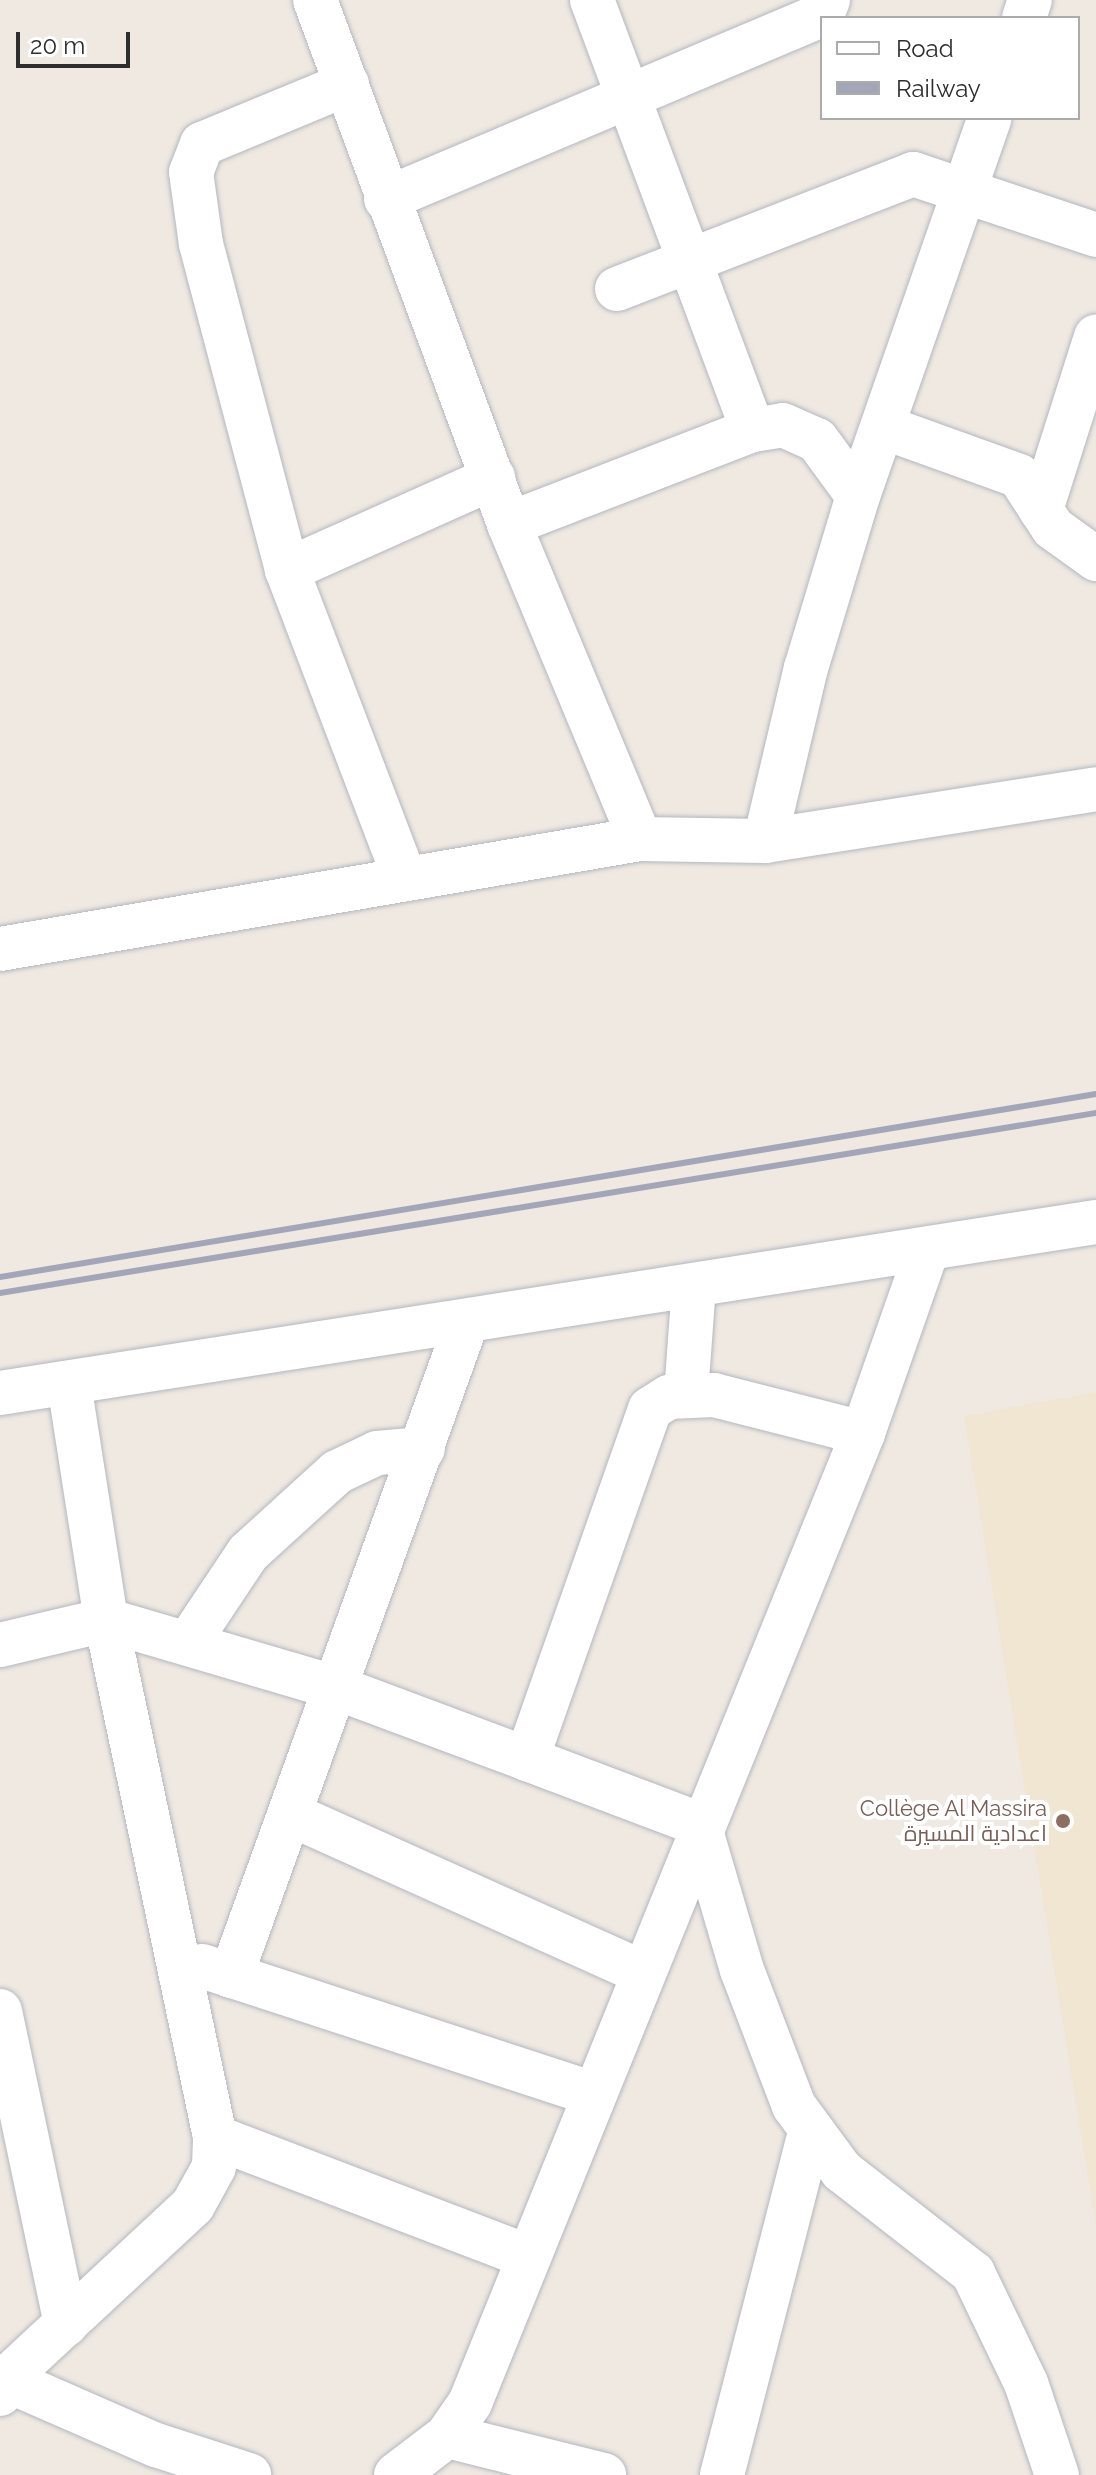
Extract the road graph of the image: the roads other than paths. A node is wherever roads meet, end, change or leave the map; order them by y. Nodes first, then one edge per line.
1 (315, 0) edge
2 (592, 0) edge
3 (817, 8) edge
4 (347, 84) junction
5 (624, 95) junction
6 (989, 120) edge
7 (961, 194) junction
8 (386, 199) junction
9 (1096, 235) edge
10 (684, 259) junction
11 (617, 289) dead end
12 (1094, 354) edge
13 (886, 428) junction
14 (753, 430) junction
15 (493, 478) junction
16 (858, 496) junction
17 (1041, 510) junction
18 (509, 524) junction
19 (1096, 559) edge
20 (287, 570) junction
21 (1096, 789) edge
22 (640, 839) junction
23 (765, 841) junction
24 (405, 879) junction
25 (0, 949) edge
26 (1096, 1222) edge
27 (927, 1250) junction
28 (694, 1286) junction
29 (466, 1324) junction
30 (69, 1383) junction
31 (0, 1393) edge
32 (686, 1394) junction
33 (863, 1433) junction
34 (423, 1449) junction
35 (106, 1620) junction
36 (188, 1643) junction
37 (0, 1645) edge
38 (340, 1689) junction
39 (527, 1759) junction
40 (292, 1815) junction
41 (699, 1824) junction
42 (173, 1957) junction
43 (642, 1972) junction
44 (231, 1976) junction
45 (0, 2011) edge
46 (594, 2094) junction
47 (810, 2133) junction
48 (215, 2137) junction
49 (529, 2257) junction
50 (66, 2324) junction
51 (2, 2383) edge
52 (447, 2436) junction
53 (249, 2475) edge
54 (396, 2475) edge
55 (604, 2475) edge
56 (722, 2475) edge
57 (1057, 2475) edge

1 - 4 street
2 - 5 street
3 - 5 street
4 - 8 street
4 - 20 street
5 - 8 street
5 - 10 street
6 - 7 street
7 - 9 street
7 - 10 street
7 - 13 street
8 - 15 street
10 - 11 street
10 - 14 street
12 - 17 street
13 - 16 street
13 - 17 street
14 - 16 street
14 - 18 street
15 - 18 street
15 - 20 street
16 - 23 street
17 - 19 street
18 - 22 street
20 - 24 street
21 - 23 street
22 - 23 street
22 - 24 street
24 - 25 street
26 - 27 street
27 - 28 street
27 - 33 street
28 - 29 street
28 - 32 street
29 - 30 street
29 - 34 street
30 - 31 street
30 - 35 street
32 - 33 street
32 - 39 street
33 - 41 street
34 - 36 street
34 - 38 street
35 - 36 street
35 - 37 street
35 - 42 street
36 - 38 street
38 - 39 street
38 - 40 street
39 - 41 street
40 - 43 street
40 - 44 street
41 - 43 street
41 - 47 street
42 - 44 street
42 - 48 street
43 - 46 street
44 - 46 street
45 - 50 street
46 - 49 street
47 - 56 street
47 - 57 street
48 - 49 street
48 - 50 street
49 - 52 street
50 - 51 street
51 - 53 street
52 - 54 street
52 - 55 street

